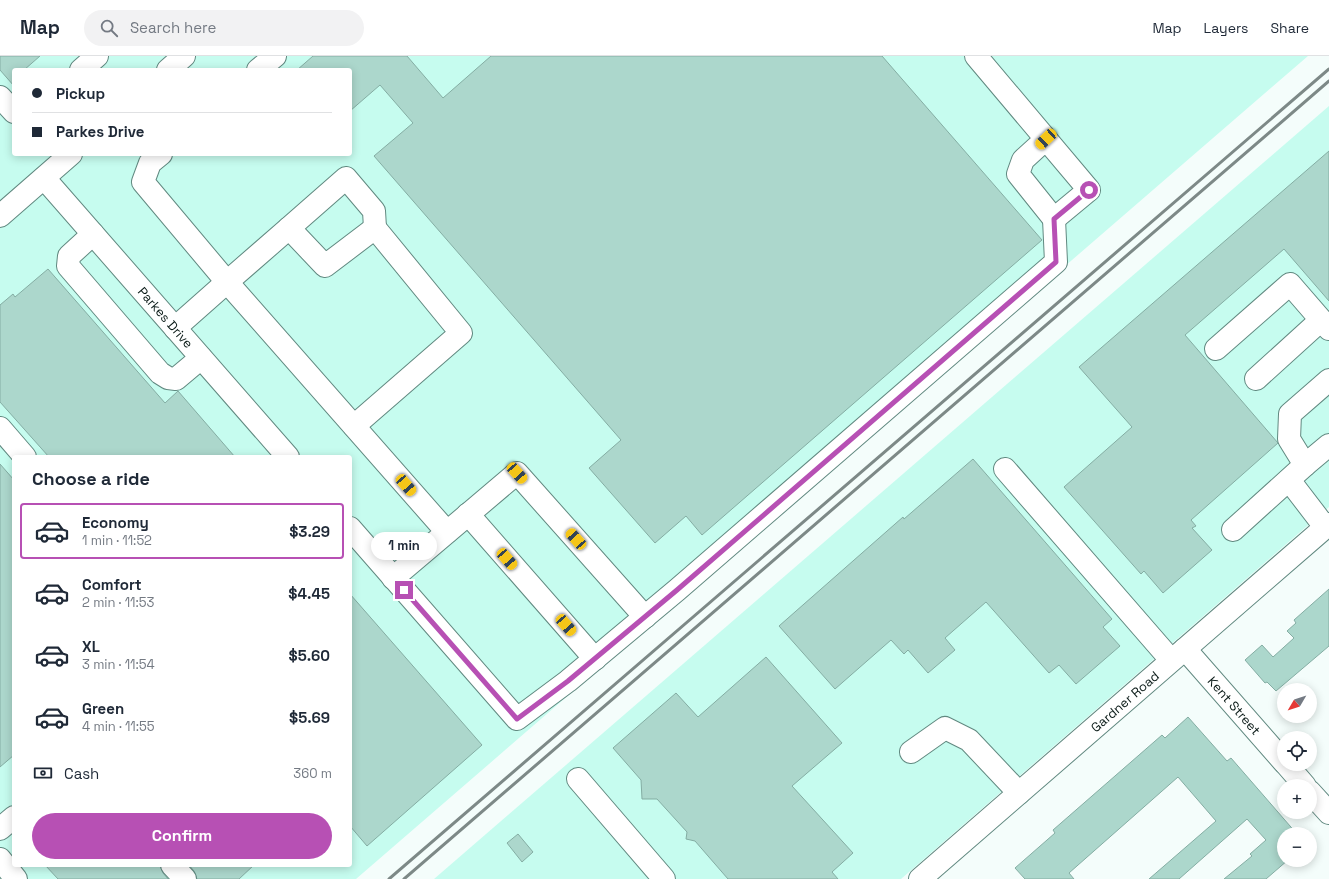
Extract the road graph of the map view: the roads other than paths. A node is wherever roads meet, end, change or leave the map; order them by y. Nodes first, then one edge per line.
1 (97, 56) edge
2 (184, 56) edge
3 (275, 56) edge
4 (976, 56) edge
5 (83, 68) edge
6 (170, 68) edge
7 (260, 68) edge
8 (0, 97) edge
9 (12, 110) edge
10 (1046, 139) junction
11 (69, 156) edge
12 (159, 156) edge
13 (44, 178) junction
14 (0, 216) edge
15 (1054, 219) junction
16 (289, 228) junction
17 (375, 228) junction
18 (93, 234) junction
19 (227, 282) junction
20 (1325, 324) edge
21 (175, 328) junction
22 (1216, 349) dead end
23 (201, 358) junction
24 (1256, 379) dead end
25 (1329, 380) edge
26 (354, 426) junction
27 (0, 428) edge
28 (1329, 445) edge
29 (23, 455) edge
30 (286, 455) edge
31 (1305, 465) junction
32 (1004, 469) dead end
33 (1289, 480) junction
34 (468, 514) junction
35 (1327, 526) edge
36 (1233, 530) dead end
37 (352, 531) edge
38 (447, 532) junction
39 (394, 578) junction
40 (645, 617) junction
41 (1178, 655) junction
42 (595, 659) junction
43 (911, 752) dead end
44 (1277, 755) edge
45 (1292, 771) edge
46 (578, 779) dead end
47 (1299, 779) edge
48 (1019, 793) junction
49 (1317, 800) edge
50 (1329, 813) edge
51 (12, 819) edge
52 (0, 829) edge
53 (0, 858) edge
54 (174, 867) edge
55 (16, 879) edge
56 (185, 879) edge
57 (664, 879) edge
58 (920, 879) edge

1 - 5 street
2 - 6 street
3 - 7 street
4 - 10 street
8 - 9 street
10 - 15 street
10 - 15 street
11 - 13 street
12 - 19 street
13 - 14 street
13 - 18 street, Parkes Drive
15 - 40 street
16 - 17 street
16 - 17 street
16 - 19 street
17 - 26 street
18 - 21 street, Parkes Drive
18 - 23 street
19 - 21 street
19 - 26 street
20 - 22 street
20 - 24 street
21 - 23 street, Parkes Drive
23 - 30 street, Parkes Drive
25 - 31 street
26 - 38 street
27 - 29 street
28 - 31 street
31 - 33 street
32 - 41 street, Kent Street
33 - 35 street
33 - 36 street
34 - 38 street
34 - 40 street
34 - 42 street
35 - 41 street, Gardner Road
37 - 39 street
38 - 39 street
39 - 42 street
40 - 42 street
41 - 44 street, Kent Street
41 - 48 street, Gardner Road
43 - 48 street
45 - 47 street, Kent Street
46 - 57 street
48 - 58 street, Gardner Road
49 - 50 street
51 - 52 street
53 - 55 street
54 - 56 street

